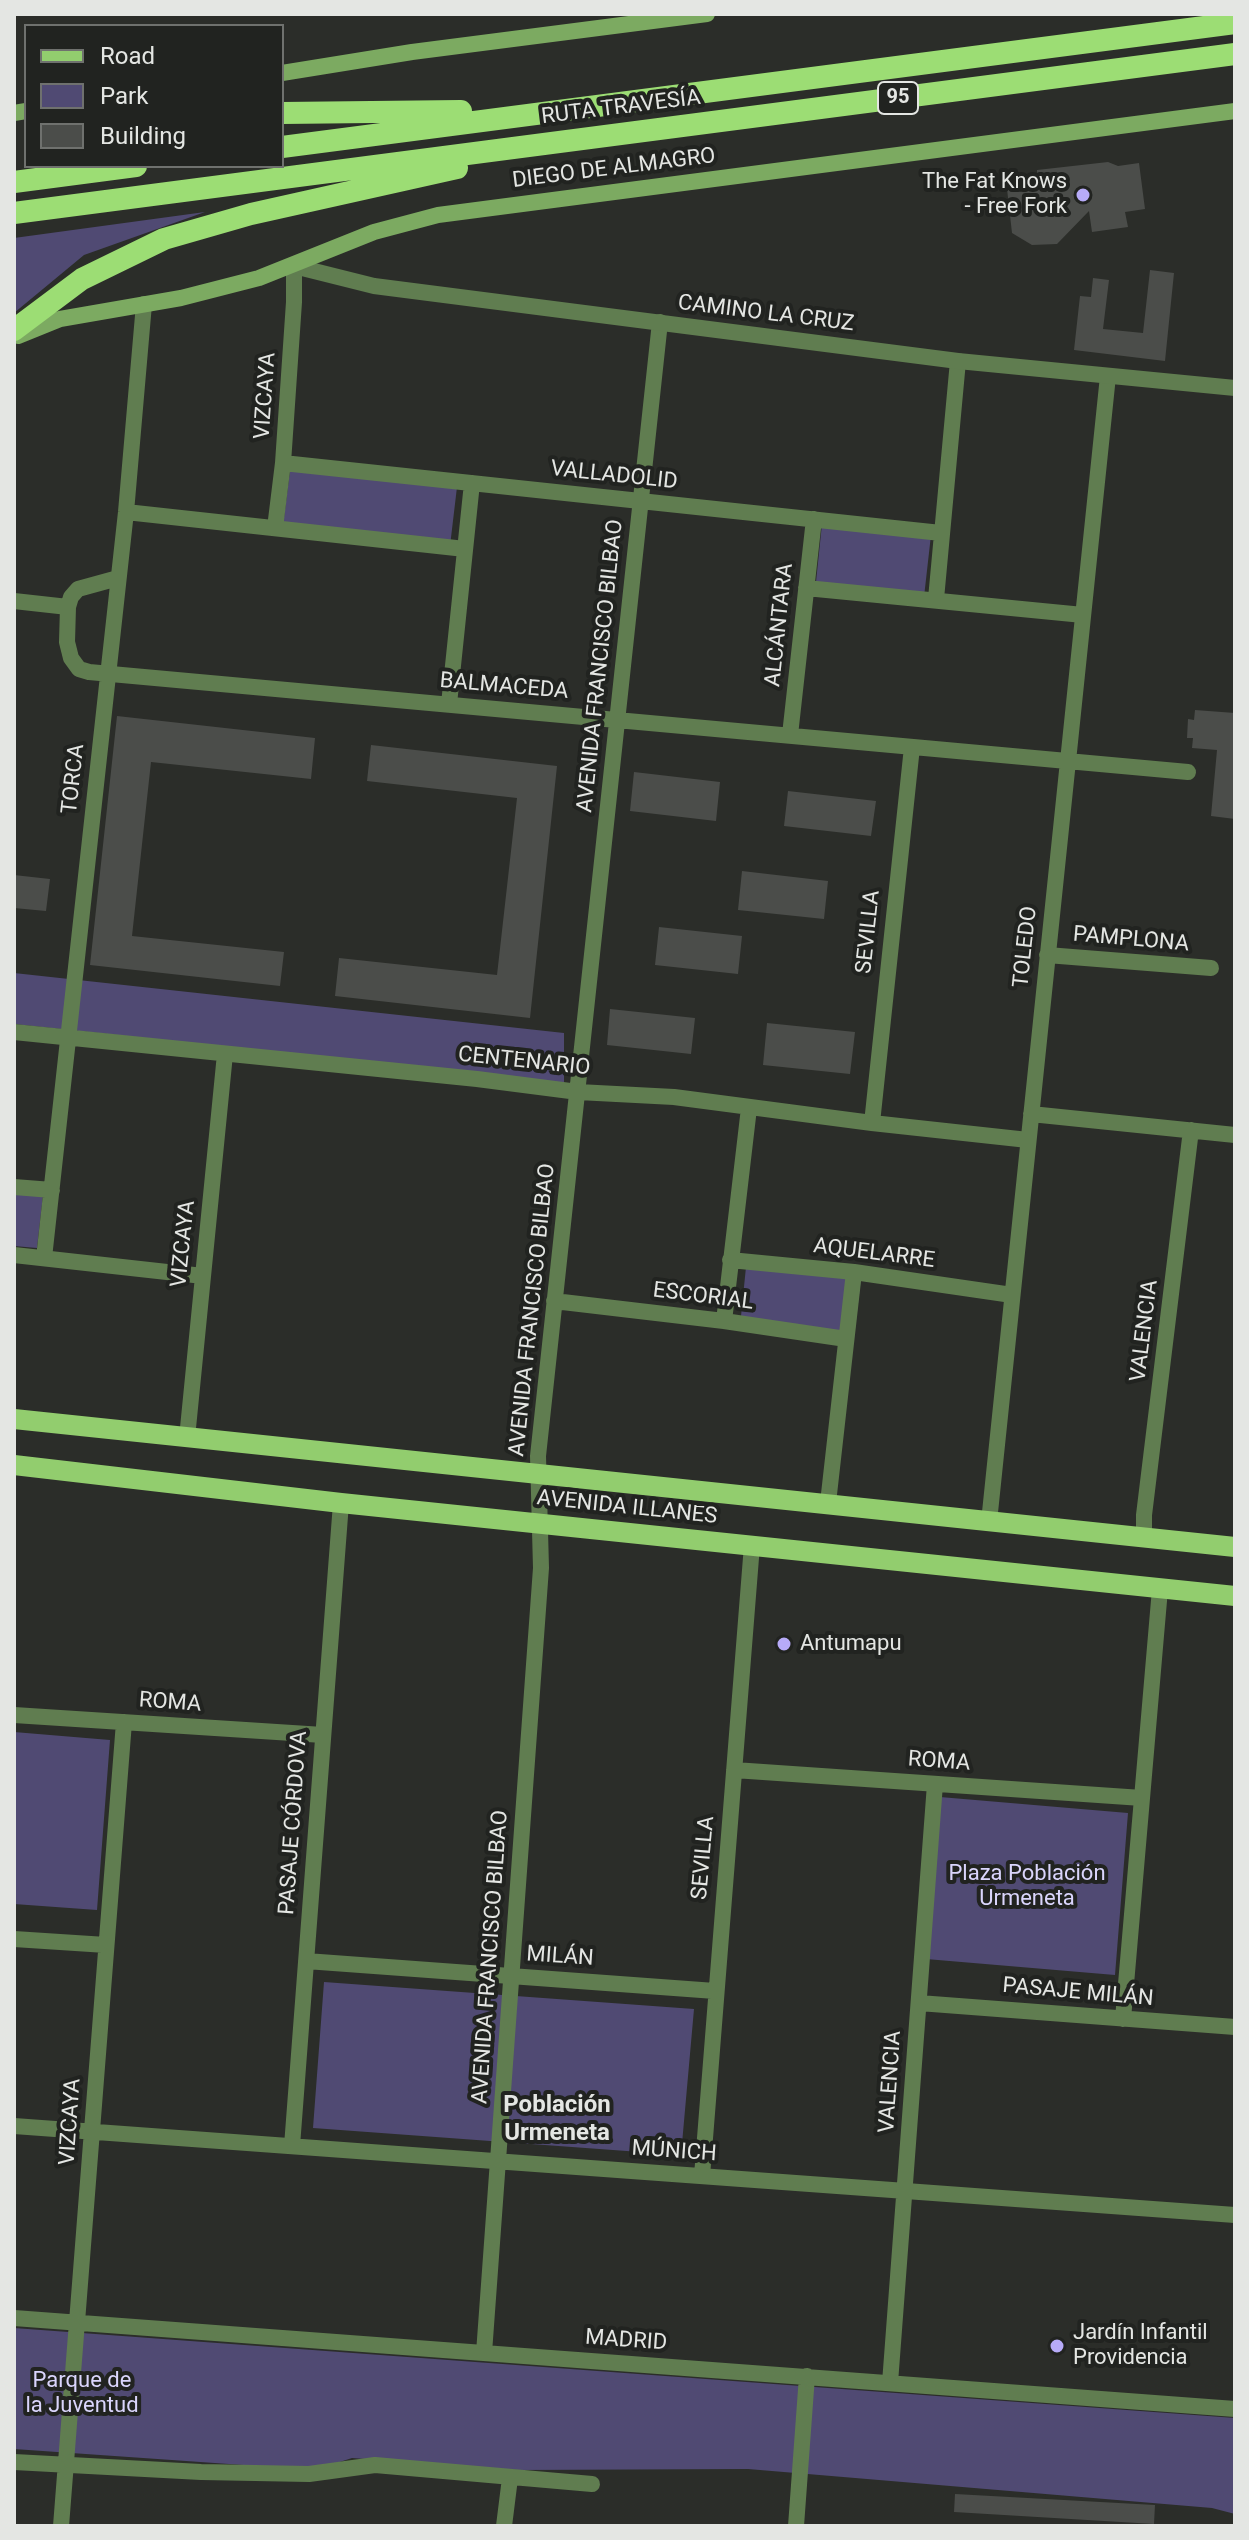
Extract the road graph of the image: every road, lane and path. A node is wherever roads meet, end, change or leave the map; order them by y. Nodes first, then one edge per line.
1 (707, 14) edge
2 (1235, 23) edge
3 (1235, 54) edge
4 (284, 73) edge
5 (579, 108) junction
6 (1235, 111) edge
7 (284, 113) edge
8 (561, 142) junction
9 (284, 147) edge
10 (121, 168) edge
11 (14, 182) edge
12 (14, 213) edge
13 (294, 266) junction
14 (144, 304) junction
15 (660, 322) junction
16 (14, 330) edge
17 (14, 338) edge
18 (958, 361) junction
19 (1108, 376) junction
20 (1235, 388) edge
21 (283, 463) junction
22 (472, 483) junction
23 (640, 501) junction
24 (126, 512) junction
25 (814, 519) junction
26 (275, 528) junction
27 (941, 533) junction
28 (465, 549) junction
29 (118, 578) junction
30 (806, 588) junction
31 (936, 599) junction
32 (14, 601) edge
33 (68, 607) junction
34 (1083, 615) junction
35 (108, 672) junction
36 (449, 704) junction
37 (617, 719) junction
38 (790, 735) junction
39 (912, 747) junction
40 (1068, 761) junction
41 (1188, 772) dead end
42 (1047, 955) junction
43 (1211, 968) dead end
44 (14, 1032) edge
45 (68, 1038) junction
46 (225, 1054) junction
47 (578, 1092) junction
48 (749, 1108) junction
49 (1031, 1114) junction
50 (872, 1123) junction
51 (1191, 1130) junction
52 (1235, 1135) edge
53 (1028, 1140) junction
54 (14, 1187) edge
55 (52, 1190) junction
56 (14, 1255) edge
57 (44, 1258) junction
58 (730, 1260) junction
59 (854, 1272) junction
60 (203, 1276) junction
61 (1012, 1295) junction
62 (554, 1301) junction
63 (724, 1321) junction
64 (846, 1339) junction
65 (14, 1419) edge
66 (187, 1438) junction
67 (14, 1465) edge
68 (538, 1475) junction
69 (341, 1503) junction
70 (828, 1503) junction
71 (989, 1522) junction
72 (541, 1524) junction
73 (1144, 1538) junction
74 (752, 1545) junction
75 (1235, 1547) edge
76 (1160, 1589) junction
77 (1235, 1596) edge
78 (14, 1715) edge
79 (124, 1722) junction
80 (323, 1735) junction
81 (734, 1770) junction
82 (935, 1784) junction
83 (1142, 1798) junction
84 (14, 1939) edge
85 (106, 1945) junction
86 (306, 1961) junction
87 (511, 1976) junction
88 (715, 1991) junction
89 (919, 2003) junction
90 (1123, 2019) junction
91 (1235, 2027) edge
92 (14, 2126) edge
93 (92, 2131) junction
94 (292, 2146) junction
95 (498, 2161) junction
96 (702, 2176) junction
97 (904, 2192) junction
98 (1235, 2215) edge
99 (14, 2318) edge
100 (77, 2323) junction
101 (484, 2353) junction
102 (807, 2376) junction
103 (890, 2383) junction
104 (1235, 2409) edge
105 (14, 2462) edge
106 (66, 2466) junction
107 (510, 2478) junction
108 (592, 2484) dead end
109 (61, 2526) edge
110 (504, 2526) edge
111 (796, 2526) edge

1 - 4 main road
2 - 5 highway, RUTA TRAVESÍA / 95
3 - 8 highway, RUTA TRAVESÍA / 95
5 - 7 highway
5 - 9 highway, RUTA TRAVESÍA / 95
6 - 13 main road, DIEGO DE ALMAGRO
8 - 12 highway, RUTA TRAVESÍA / 95
8 - 16 highway
10 - 11 highway
13 - 14 main road, DIEGO DE ALMAGRO
13 - 15 street, CAMINO LA CRUZ
13 - 21 street, VIZCAYA
14 - 17 main road, DIEGO DE ALMAGRO
14 - 24 street, TORCA
15 - 18 street, CAMINO LA CRUZ
15 - 23 street, AVENIDA FRANCISCO BILBAO
18 - 19 street, CAMINO LA CRUZ
18 - 27 street
19 - 20 street, CAMINO LA CRUZ
19 - 34 street, TOLEDO
21 - 22 street, VALLADOLID
21 - 26 street, VIZCAYA
22 - 23 street, VALLADOLID
22 - 28 street
23 - 25 street, VALLADOLID
23 - 37 street, AVENIDA FRANCISCO BILBAO
24 - 26 street
24 - 29 street, TORCA
25 - 27 street, VALLADOLID
25 - 30 street, ALCÁNTARA
26 - 28 street
27 - 31 street
28 - 36 street
29 - 33 street
29 - 35 street, TORCA
30 - 31 street
30 - 38 street, ALCÁNTARA
31 - 34 street
32 - 33 street
33 - 35 street, BALMACEDA
34 - 40 street, TOLEDO
35 - 36 street, BALMACEDA
35 - 45 street, TORCA
36 - 37 street, BALMACEDA
37 - 38 street, BALMACEDA
37 - 47 street, AVENIDA FRANCISCO BILBAO
38 - 39 street, BALMACEDA
39 - 40 street, BALMACEDA
39 - 50 street, SEVILLA
40 - 41 street, BALMACEDA
40 - 42 street, TOLEDO
42 - 43 street, PAMPLONA
42 - 49 street, TOLEDO
44 - 45 street, CENTENARIO
45 - 46 street, CENTENARIO
45 - 55 street, TORCA
46 - 47 street, CENTENARIO
46 - 60 street, VIZCAYA
47 - 48 street, CENTENARIO
47 - 62 street, AVENIDA FRANCISCO BILBAO
48 - 50 street, CENTENARIO
48 - 58 street
49 - 51 street
49 - 53 street, TOLEDO
50 - 53 street, CENTENARIO
51 - 52 street
51 - 73 street, VALENCIA
53 - 61 street, TOLEDO
54 - 55 street
55 - 57 street, TORCA
56 - 57 street
57 - 60 street
58 - 59 street, AQUELARRE
58 - 63 street
59 - 61 street, AQUELARRE
59 - 64 street
60 - 66 street, VIZCAYA
61 - 71 street, TOLEDO
62 - 63 street, ESCORIAL
62 - 68 street, AVENIDA FRANCISCO BILBAO
63 - 64 street, ESCORIAL
64 - 70 street
65 - 66 main road, AVENIDA ILLANES
66 - 68 main road, AVENIDA ILLANES
67 - 69 main road, AVENIDA ILLANES
68 - 70 main road, AVENIDA ILLANES
68 - 72 street, AVENIDA FRANCISCO BILBAO
69 - 72 main road, AVENIDA ILLANES
69 - 80 street, PASAJE CÓRDOVA
70 - 71 main road, AVENIDA ILLANES
71 - 73 main road, AVENIDA ILLANES
72 - 74 main road, AVENIDA ILLANES
72 - 87 street, AVENIDA FRANCISCO BILBAO
73 - 75 main road, AVENIDA ILLANES
74 - 76 main road, AVENIDA ILLANES
74 - 81 street, SEVILLA
76 - 77 main road, AVENIDA ILLANES
76 - 83 street
78 - 79 street, ROMA
79 - 80 street, ROMA
79 - 85 street, VIZCAYA
80 - 86 street, PASAJE CÓRDOVA
81 - 82 street, ROMA
81 - 88 street, SEVILLA
82 - 83 street, ROMA
82 - 89 street, VALENCIA
83 - 90 street
84 - 85 street
85 - 93 street, VIZCAYA
86 - 87 street, MILÁN
86 - 94 street, PASAJE CÓRDOVA
87 - 88 street, MILÁN
87 - 95 street, AVENIDA FRANCISCO BILBAO
88 - 96 street, SEVILLA
89 - 90 street, PASAJE MILÁN
89 - 97 street, VALENCIA
90 - 91 street, PASAJE MILÁN
92 - 93 street, MÚNICH
93 - 94 street, MÚNICH
93 - 100 street, VIZCAYA
94 - 95 street, MÚNICH
95 - 96 street, MÚNICH
95 - 101 street, AVENIDA FRANCISCO BILBAO
96 - 97 street, MÚNICH
97 - 98 street, MÚNICH
97 - 103 street, VALENCIA
99 - 100 street, MADRID
100 - 101 street, MADRID
100 - 106 street, VIZCAYA
101 - 102 street, MADRID
102 - 103 street, MADRID
102 - 111 street
103 - 104 street, MADRID
105 - 106 street
106 - 107 street
106 - 109 street, VIZCAYA
107 - 108 street
107 - 110 street

